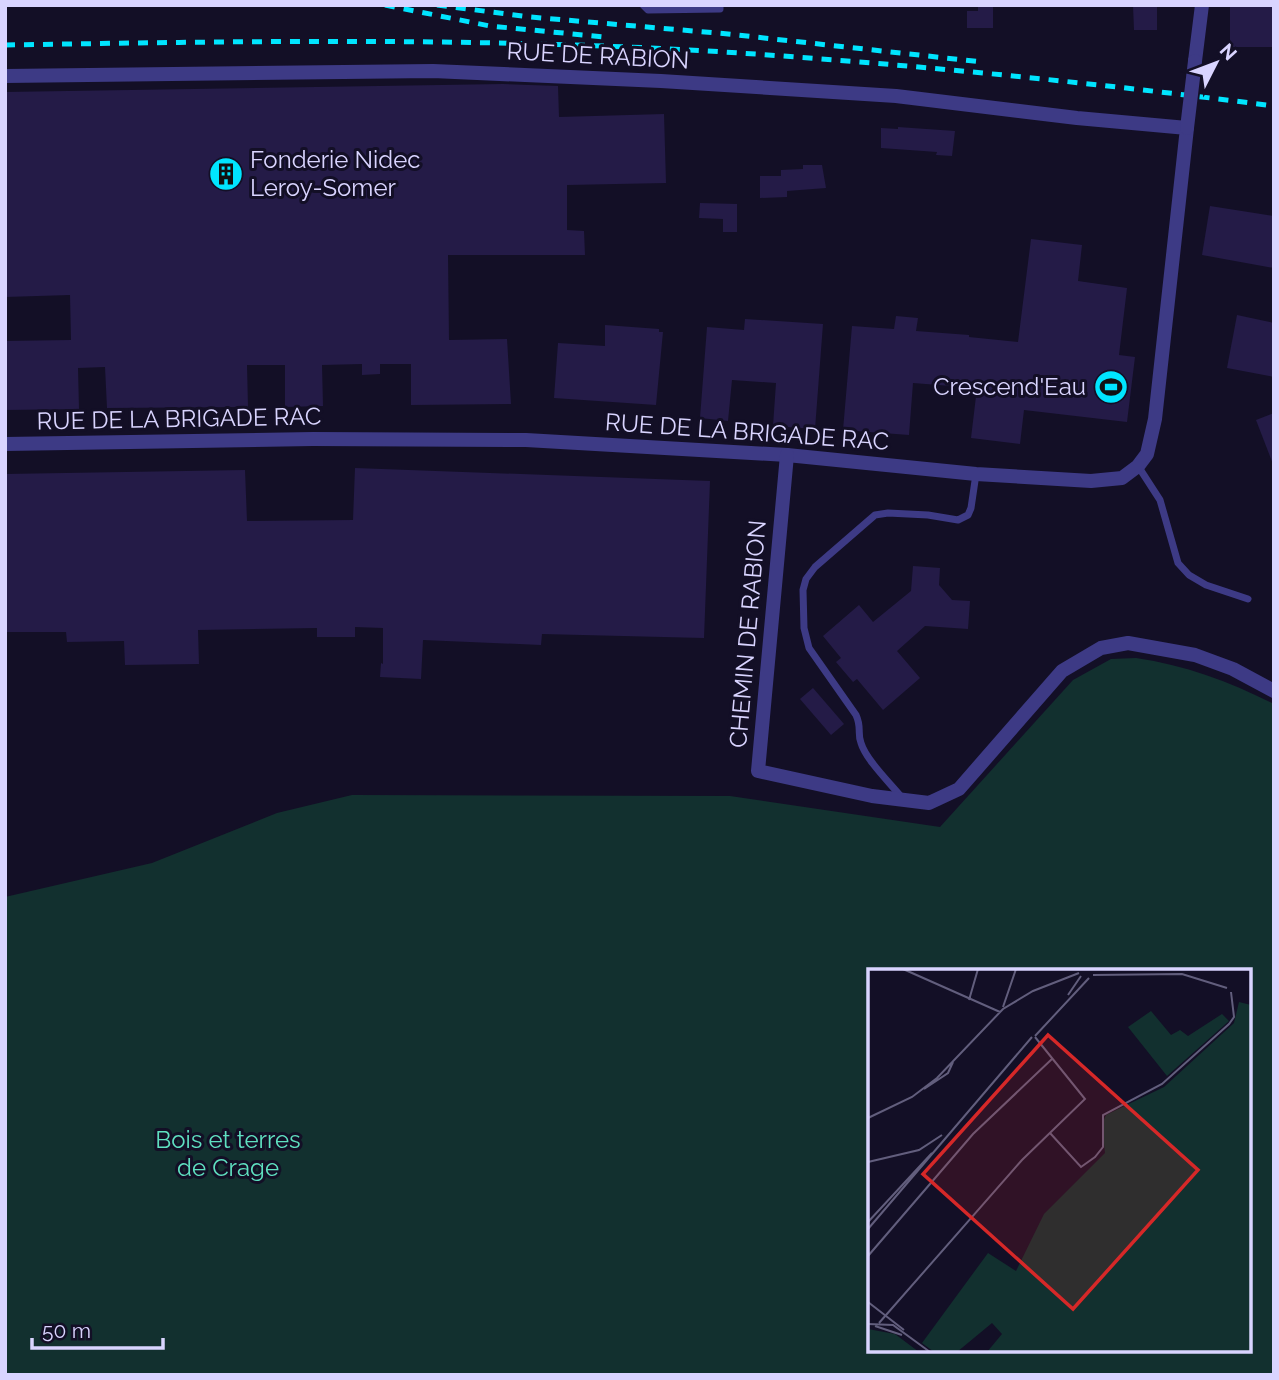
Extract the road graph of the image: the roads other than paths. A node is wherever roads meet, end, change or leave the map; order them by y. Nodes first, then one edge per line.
1 (642, 5) edge
2 (720, 5) edge
3 (1202, 5) edge
4 (5, 76) edge
5 (1187, 128) junction
6 (5, 444) edge
7 (787, 455) junction
8 (1138, 466) junction
9 (976, 474) junction
10 (1248, 599) dead end
11 (1274, 691) edge
12 (904, 800) junction

1 - 2 lane
3 - 5 street, bridge
4 - 5 street, RUE DE RABION
5 - 8 street
6 - 7 street, RUE DE LA BRIGADE RAC
7 - 9 street, RUE DE LA BRIGADE RAC
7 - 12 street, CHEMIN DE RABION
8 - 9 street, RUE DE LA BRIGADE RAC
8 - 10 lane
9 - 12 lane
11 - 12 street, CHEMIN DE RABION

